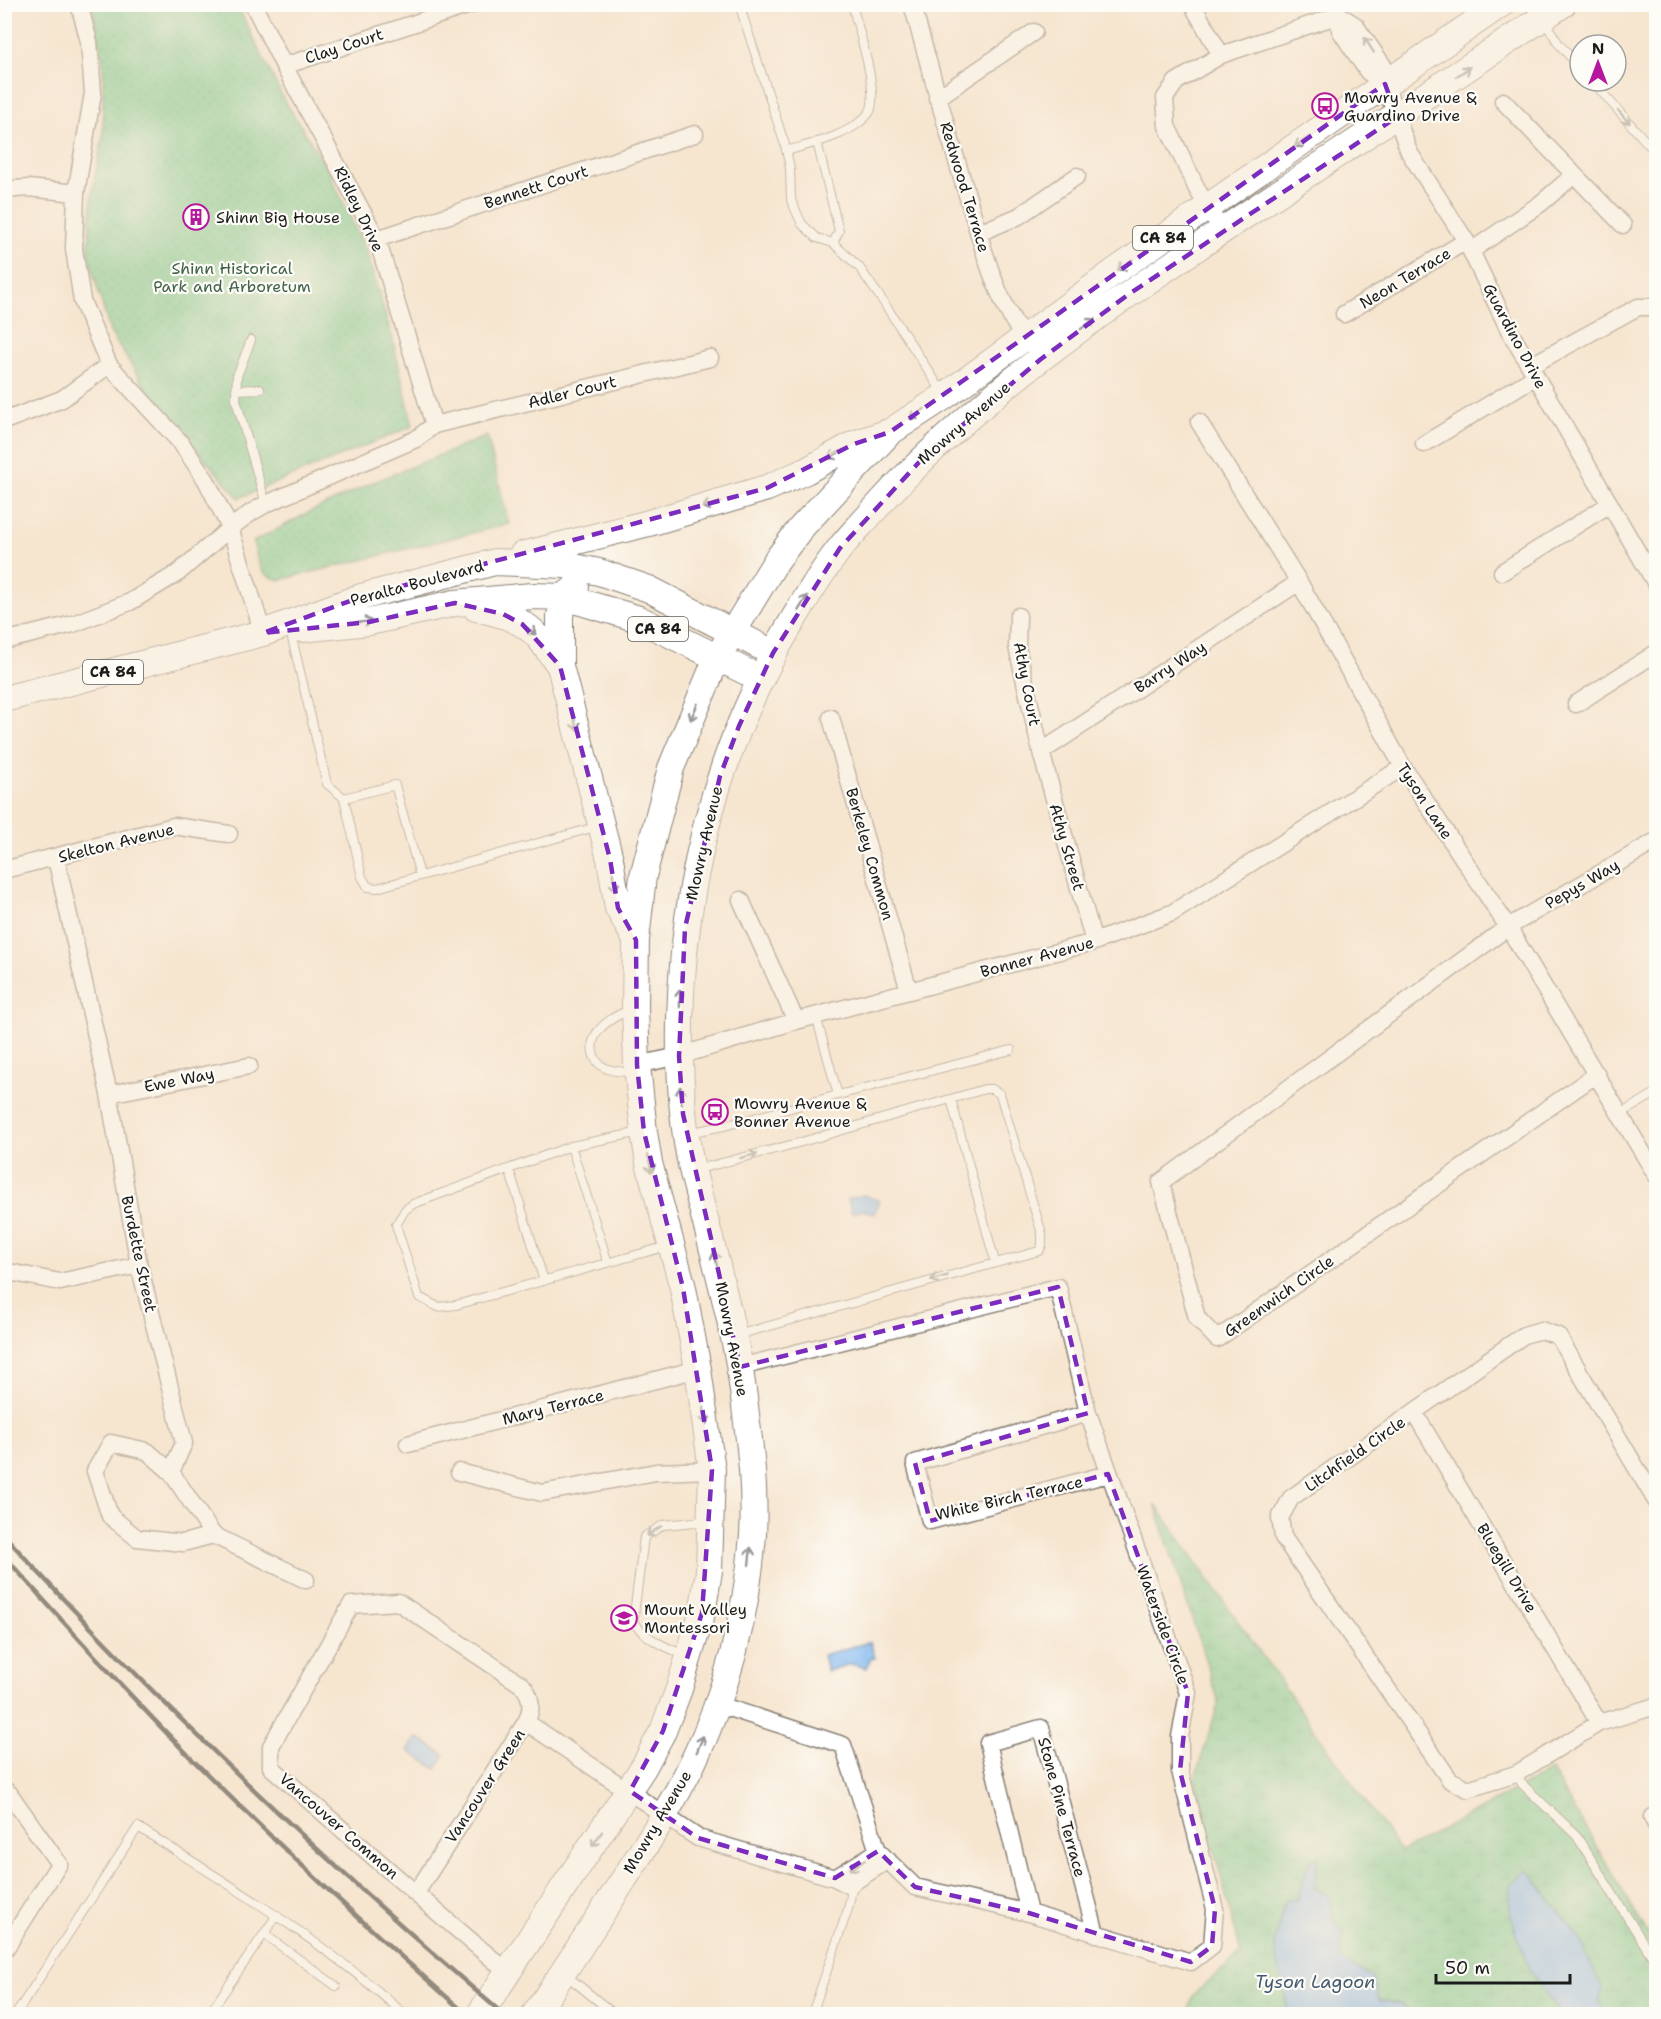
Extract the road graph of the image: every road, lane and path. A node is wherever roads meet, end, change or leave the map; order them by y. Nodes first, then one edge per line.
1 (79, 4) edge
2 (253, 4) edge
3 (473, 4) edge
4 (739, 4) edge
5 (852, 4) edge
6 (912, 4) edge
7 (1192, 4) edge
8 (1501, 4) edge
9 (1563, 4) edge
10 (1338, 10) edge
11 (1542, 19) junction
12 (1034, 32) dead end
13 (1568, 54) edge
14 (1221, 55) junction
15 (284, 66) junction
16 (1385, 84) junction
17 (1603, 93) edge
18 (937, 98) junction
19 (1503, 101) dead end
20 (1397, 117) junction
21 (695, 134) dead end
22 (817, 142) junction
23 (786, 151) junction
24 (1656, 153) edge
25 (1574, 175) junction
26 (1077, 176) dead end
27 (4, 190) edge
28 (76, 193) junction
29 (1208, 207) junction
30 (1623, 225) dead end
31 (1222, 231) junction
32 (979, 233) junction
33 (378, 239) junction
34 (832, 243) junction
35 (1469, 246) junction
36 (1656, 307) edge
37 (1344, 314) dead end
38 (1023, 337) junction
39 (251, 340) dead end
40 (710, 358) dead end
41 (1041, 359) junction
42 (109, 365) junction
43 (1533, 371) junction
44 (260, 389) dead end
45 (236, 390) junction
46 (945, 396) junction
47 (4, 421) edge
48 (1199, 422) dead end
49 (434, 426) junction
50 (890, 432) junction
51 (1424, 444) dead end
52 (266, 504) junction
53 (1610, 504) junction
54 (230, 528) junction
55 (495, 562) junction
56 (599, 572) junction
57 (1502, 572) dead end
58 (1299, 582) junction
59 (1656, 584) edge
60 (564, 597) junction
61 (455, 603) junction
62 (1018, 616) dead end
63 (290, 630) junction
64 (732, 631) junction
65 (263, 633) junction
66 (4, 641) edge
67 (773, 653) junction
68 (1656, 653) edge
69 (717, 658) junction
70 (560, 666) junction
71 (761, 679) junction
72 (4, 699) edge
73 (1576, 704) dead end
74 (831, 718) dead end
75 (1041, 752) junction
76 (1403, 767) junction
77 (344, 798) junction
78 (601, 825) junction
79 (229, 834) dead end
80 (1656, 841) edge
81 (56, 858) junction
82 (4, 870) edge
83 (420, 876) junction
84 (741, 900) dead end
85 (1508, 927) junction
86 (636, 940) junction
87 (1094, 942) junction
88 (909, 991) junction
89 (635, 1007) junction
90 (816, 1016) junction
91 (796, 1021) junction
92 (1011, 1050) dead end
93 (679, 1056) junction
94 (249, 1066) dead end
95 (638, 1068) junction
96 (1597, 1074) junction
97 (1656, 1093) edge
98 (109, 1094) junction
99 (838, 1095) junction
100 (951, 1099) junction
101 (1620, 1114) junction
102 (644, 1132) junction
103 (685, 1133) junction
104 (570, 1146) junction
105 (509, 1169) junction
106 (693, 1170) junction
107 (1656, 1175) edge
108 (671, 1246) junction
109 (995, 1262) junction
110 (608, 1263) junction
111 (139, 1265) junction
112 (4, 1271) edge
113 (544, 1281) junction
114 (734, 1336) junction
115 (740, 1367) junction
116 (698, 1369) junction
117 (1414, 1412) junction
118 (1088, 1413) junction
119 (408, 1444) dead end
120 (712, 1470) junction
121 (171, 1472) junction
122 (459, 1472) dead end
123 (1108, 1474) junction
124 (1656, 1501) edge
125 (710, 1521) junction
126 (213, 1535) junction
127 (306, 1580) dead end
128 (690, 1658) junction
129 (716, 1704) junction
130 (1656, 1706) edge
131 (526, 1722) junction
132 (1599, 1723) junction
133 (1516, 1774) junction
134 (4, 1790) edge
135 (630, 1791) junction
136 (665, 1815) junction
137 (883, 1856) junction
138 (842, 1882) junction
139 (416, 1893) junction
140 (1029, 1912) junction
141 (277, 1915) junction
142 (264, 1934) junction
143 (1096, 1934) junction
144 (4, 1951) edge
145 (1656, 1963) edge
146 (508, 1972) junction
147 (563, 1972) junction
148 (336, 1986) dead end
149 (16, 2014) edge
150 (209, 2014) edge
151 (404, 2014) edge
152 (480, 2014) edge
153 (535, 2014) edge
154 (614, 2014) edge
155 (812, 2014) edge

1 - 28 street
2 - 15 street, Ridley Drive
3 - 15 street, Clay Court
4 - 23 lane
5 - 22 lane
6 - 18 street, Redwood Terrace
7 - 14 street
8 - 16 main road, Mowry Avenue / CA 84
9 - 11 main road, Mowry Avenue / CA 84
10 - 14 street
10 - 16 street
11 - 13 lane
20 -> 11 main road, Mowry Avenue / CA 84
12 - 18 street
14 - 29 street
15 - 33 street, Ridley Drive
16 - 20 street, Guardino Drive
16 -> 29 main road, Mowry Avenue / CA 84
17 -> 24 lane
18 - 32 street, Redwood Terrace
19 - 25 street
20 - 31 main road, Mowry Avenue / CA 84
20 - 35 street, Guardino Drive
21 - 33 street, Bennett Court
22 - 23 lane
22 - 34 lane
23 - 34 lane
25 - 30 street
25 - 35 street, Neon Terrace
26 - 32 street
27 - 28 street
28 - 42 street
29 - 31 street
29 -> 38 main road, Mowry Avenue / CA 84
41 -> 31 main road, Mowry Avenue / CA 84
32 - 38 street, Redwood Terrace
33 - 49 street, Ridley Drive
34 - 46 lane
35 - 37 street, Neon Terrace
35 - 43 street, Guardino Drive
36 - 43 street
38 - 41 street, Redwood Terrace
38 - 46 main road, Mowry Avenue / CA 84
39 - 45 lane
40 - 49 street, Adler Court
67 -> 41 main road, Mowry Avenue / CA 84
42 - 47 street
42 - 54 street
43 - 51 street
43 - 53 street, Guardino Drive
44 - 45 lane
45 - 52 lane
46 -> 50 main road, Mowry Avenue
48 - 58 street, Tyson Lane
49 - 52 street
50 -> 55 main road
50 - 64 main road, Mowry Avenue
52 - 54 street
53 - 57 street
53 - 59 street, Guardino Drive
54 - 65 street
54 - 66 street
55 - 56 main road, Peralta Boulevard
55 - 65 main road, Peralta Boulevard / CA 84
56 - 60 main road
56 - 64 main road, Peralta Boulevard
58 - 75 street, Barry Way
58 - 76 street, Tyson Lane
60 - 61 main road, Peralta Boulevard / CA 84
60 - 69 main road, Peralta Boulevard / CA 84
60 - 70 main road
63 -> 61 main road, Peralta Boulevard / CA 84
61 -> 70 main road
62 - 75 street, Athy Court
63 - 65 main road, Peralta Boulevard / CA 84
63 - 77 lane
64 - 67 main road, Peralta Boulevard
64 - 69 main road, Mowry Avenue
65 - 72 main road, Peralta Boulevard / CA 84
67 - 71 main road, Mowry Avenue / CA 84
68 - 73 street
69 - 71 main road, Peralta Boulevard / CA 84
69 -> 86 main road, Mowry Avenue
70 -> 78 main road
93 -> 71 main road, Mowry Avenue
74 - 88 street, Berkeley Common
75 - 87 street, Athy Street
76 - 85 street, Tyson Lane
76 - 87 street, Bonner Avenue
77 - 83 lane
77 - 83 lane
78 - 83 lane
78 -> 86 main road
79 - 81 street, Skelton Avenue
80 - 85 street, Pepys Way
81 - 82 street, Skelton Avenue
81 - 98 street, Burdette Street
84 - 91 street
85 - 96 street, Tyson Lane
85 - 96 street, Greenwich Circle
86 - 89 main road, Mowry Avenue
87 - 88 street, Bonner Avenue
88 - 90 street, Bonner Avenue
89 - 95 main road, Mowry Avenue
89 - 95 lane
90 - 91 street, Bonner Avenue
90 - 99 lane
91 - 93 street, Bonner Avenue
92 - 99 lane
93 - 95 street, Bonner Avenue
103 -> 93 main road, Mowry Avenue
94 - 98 street, Ewe Way
95 - 102 main road, Mowry Avenue
96 - 101 street, Tyson Lane
97 - 101 lane
98 - 111 street, Burdette Street
99 - 103 lane
106 -> 100 lane
100 - 109 lane
100 - 109 lane
101 - 107 street, Tyson Lane
102 - 104 lane
102 -> 108 main road, Mowry Avenue
103 - 106 main road, Mowry Avenue
104 - 105 lane
104 - 110 lane
105 - 113 lane
105 - 113 lane
114 -> 106 main road, Mowry Avenue
108 - 110 lane
108 - 116 main road, Mowry Avenue
109 -> 114 lane
110 - 113 lane
111 - 112 street
111 - 121 street, Burdette Street
114 - 115 main road, Mowry Avenue
115 - 118 street, Waterside Circle
129 -> 115 main road, Mowry Avenue
116 - 119 street, Mary Terrace
116 -> 120 main road, Mowry Avenue
117 - 124 street, Litchfield Circle
117 - 132 street, Bluegill Drive
117 - 133 street, Litchfield Circle
118 - 123 street, Waterside Circle
118 - 123 street, White Birch Terrace
120 - 122 street
120 - 125 main road, Mowry Avenue
121 - 126 street
121 - 126 street
123 - 143 street, Waterside Circle
125 - 128 main road, Mowry Avenue
125 -> 128 lane
126 - 127 street
128 - 135 main road, Mowry Avenue
136 -> 129 main road, Mowry Avenue
129 - 137 street, Waterside Circle
130 - 132 street
131 - 135 street, Vancouver Green
131 - 139 street, Vancouver Green
131 - 139 street, Vancouver Common
132 - 133 street
133 - 145 lane
134 - 144 street
135 - 136 street
135 -> 146 main road, Mowry Avenue
136 - 138 street
136 - 147 main road, Mowry Avenue
137 - 138 street
137 - 140 street, Waterside Circle
138 - 155 lane
139 - 146 street, Vancouver Common
140 - 143 street, Waterside Circle
140 - 143 street, Stone Pine Terrace
141 - 142 lane
141 - 149 lane
141 - 151 lane
142 - 148 lane
142 - 150 lane
146 - 152 main road, Mowry Avenue
147 - 153 main road, Mowry Avenue
147 - 154 lane

